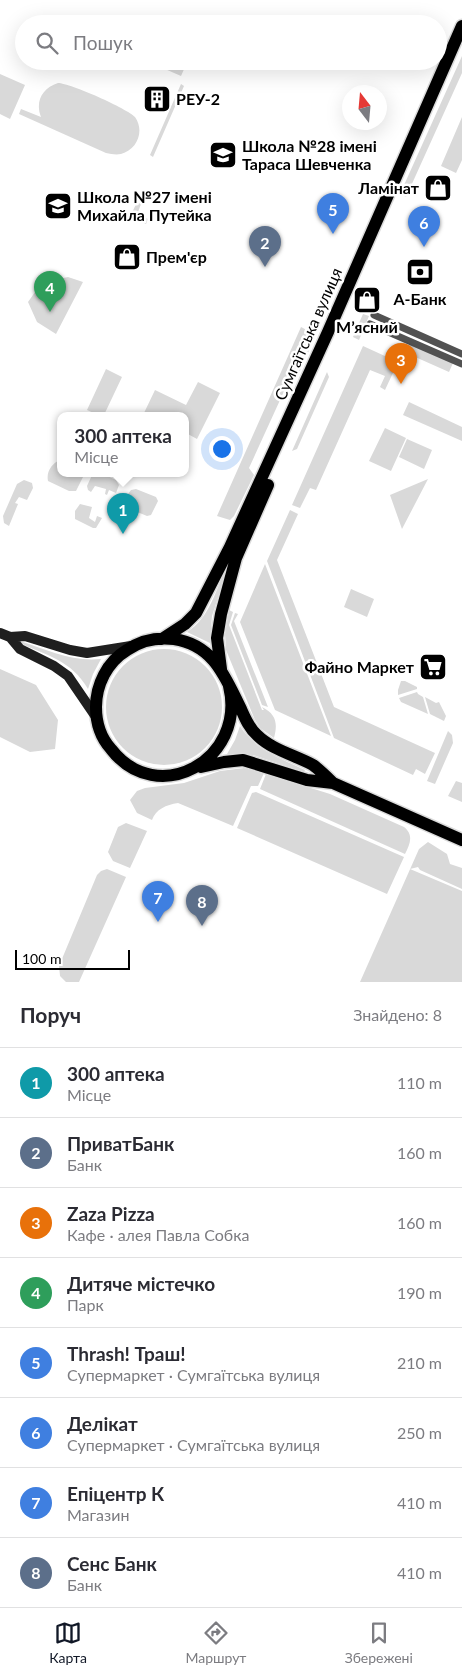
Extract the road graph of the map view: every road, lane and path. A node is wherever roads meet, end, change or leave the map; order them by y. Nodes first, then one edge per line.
1 (462, 26) edge
2 (462, 47) edge
3 (447, 60) edge
4 (443, 70) edge
5 (374, 315) dead end
6 (370, 324) dead end
7 (462, 354) edge
8 (462, 364) edge
9 (5, 635) edge
10 (162, 639) junction
11 (134, 646) junction
12 (220, 669) junction
13 (229, 686) junction
14 (96, 718) junction
15 (194, 768) junction
16 (333, 783) junction
17 (462, 840) edge

1 - 3 main road, Сумгаїтська вулиця
2 - 12 main road, Сумгаїтська вулиця
4 - 10 main road, Сумгаїтська вулиця
5 - 7 street
6 - 8 street
9 - 11 main road
9 - 14 main road
10 - 11 main road
10 - 12 main road
11 - 14 main road
12 - 13 main road
13 - 15 main road
13 - 16 main road
14 - 15 main road
15 - 16 main road
16 - 17 main road

